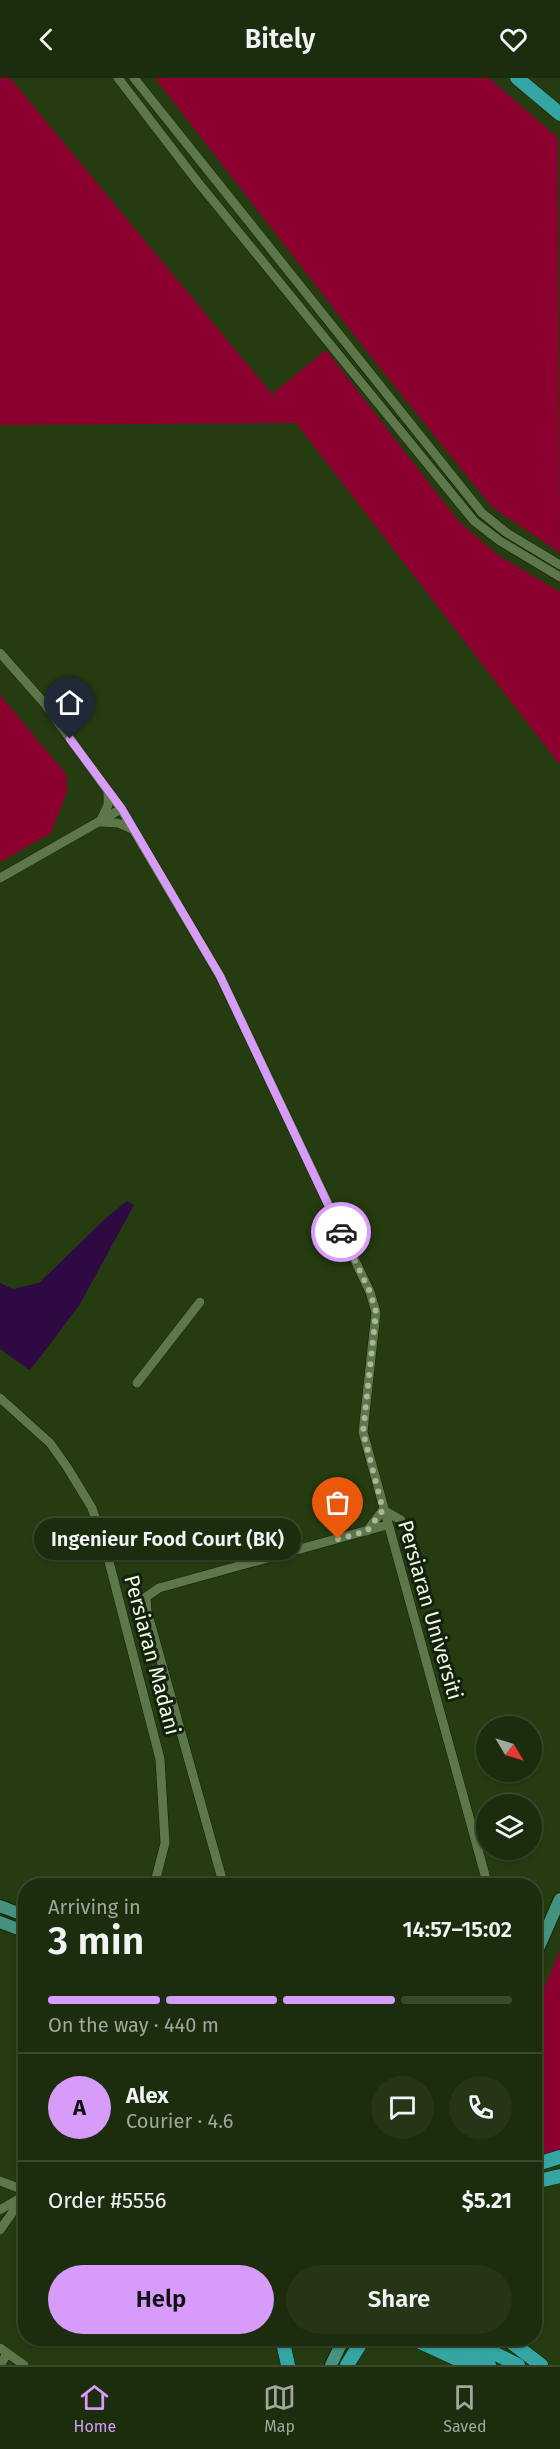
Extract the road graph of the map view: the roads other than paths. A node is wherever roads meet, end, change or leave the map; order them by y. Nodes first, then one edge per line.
1 (118, 78) edge
2 (134, 78) edge
3 (518, 78) edge
4 (560, 114) edge
5 (560, 565) edge
6 (560, 577) edge
7 (0, 653) edge
8 (108, 791) junction
9 (122, 809) junction
10 (100, 822) junction
11 (134, 830) junction
12 (0, 878) edge
13 (200, 1302) dead end
14 (136, 1383) dead end
15 (0, 1398) edge
16 (383, 1510) junction
17 (401, 1520) dead end
18 (387, 1525) junction
19 (367, 1531) junction
20 (156, 1878) edge
21 (222, 1878) edge
22 (486, 1878) edge
23 (560, 1899) edge
24 (0, 1906) edge
25 (18, 1913) edge
26 (0, 1922) edge
27 (18, 1929) edge
28 (542, 1940) edge
29 (560, 2157) edge
30 (542, 2163) edge
31 (560, 2175) edge
32 (542, 2180) edge
33 (0, 2181) edge
34 (18, 2191) edge
35 (18, 2198) edge
36 (18, 2203) edge
37 (0, 2210) edge
38 (0, 2230) edge
39 (284, 2346) edge
40 (340, 2346) edge
41 (353, 2346) edge
42 (359, 2346) edge
43 (428, 2346) edge
44 (452, 2346) edge
45 (479, 2346) edge
46 (498, 2346) edge
47 (516, 2346) edge
48 (3, 2351) edge
49 (287, 2364) edge
50 (0, 2365) edge
51 (24, 2365) edge
52 (331, 2365) edge
53 (346, 2365) edge
54 (470, 2365) edge
55 (489, 2365) edge
56 (518, 2365) edge
57 (528, 2365) edge
58 (541, 2365) edge

1 - 6 street
2 - 5 street
3 - 4 highway
7 - 8 street, Persiaran Universiti
8 - 9 street, Persiaran Universiti
8 - 10 street
9 - 10 street
9 - 11 street, Persiaran Universiti
10 - 11 street
10 - 12 street
11 - 16 street, Persiaran Universiti
13 - 14 street
15 - 20 street, Persiaran Madani
16 - 17 street
16 - 18 street, Persiaran Universiti
16 - 19 street
18 - 19 street
18 - 22 street, Persiaran Universiti
19 - 21 street
23 - 28 main road
24 - 25 main road
26 - 27 main road
29 - 30 highway
31 - 32 highway
33 - 34 street
35 - 37 street
36 - 38 street
39 - 49 highway
40 - 52 main road
41 - 53 main road
42 - 53 highway
43 - 54 highway
44 - 55 highway
45 - 56 highway
46 - 57 highway
47 - 58 highway
48 - 50 street
48 - 51 street

